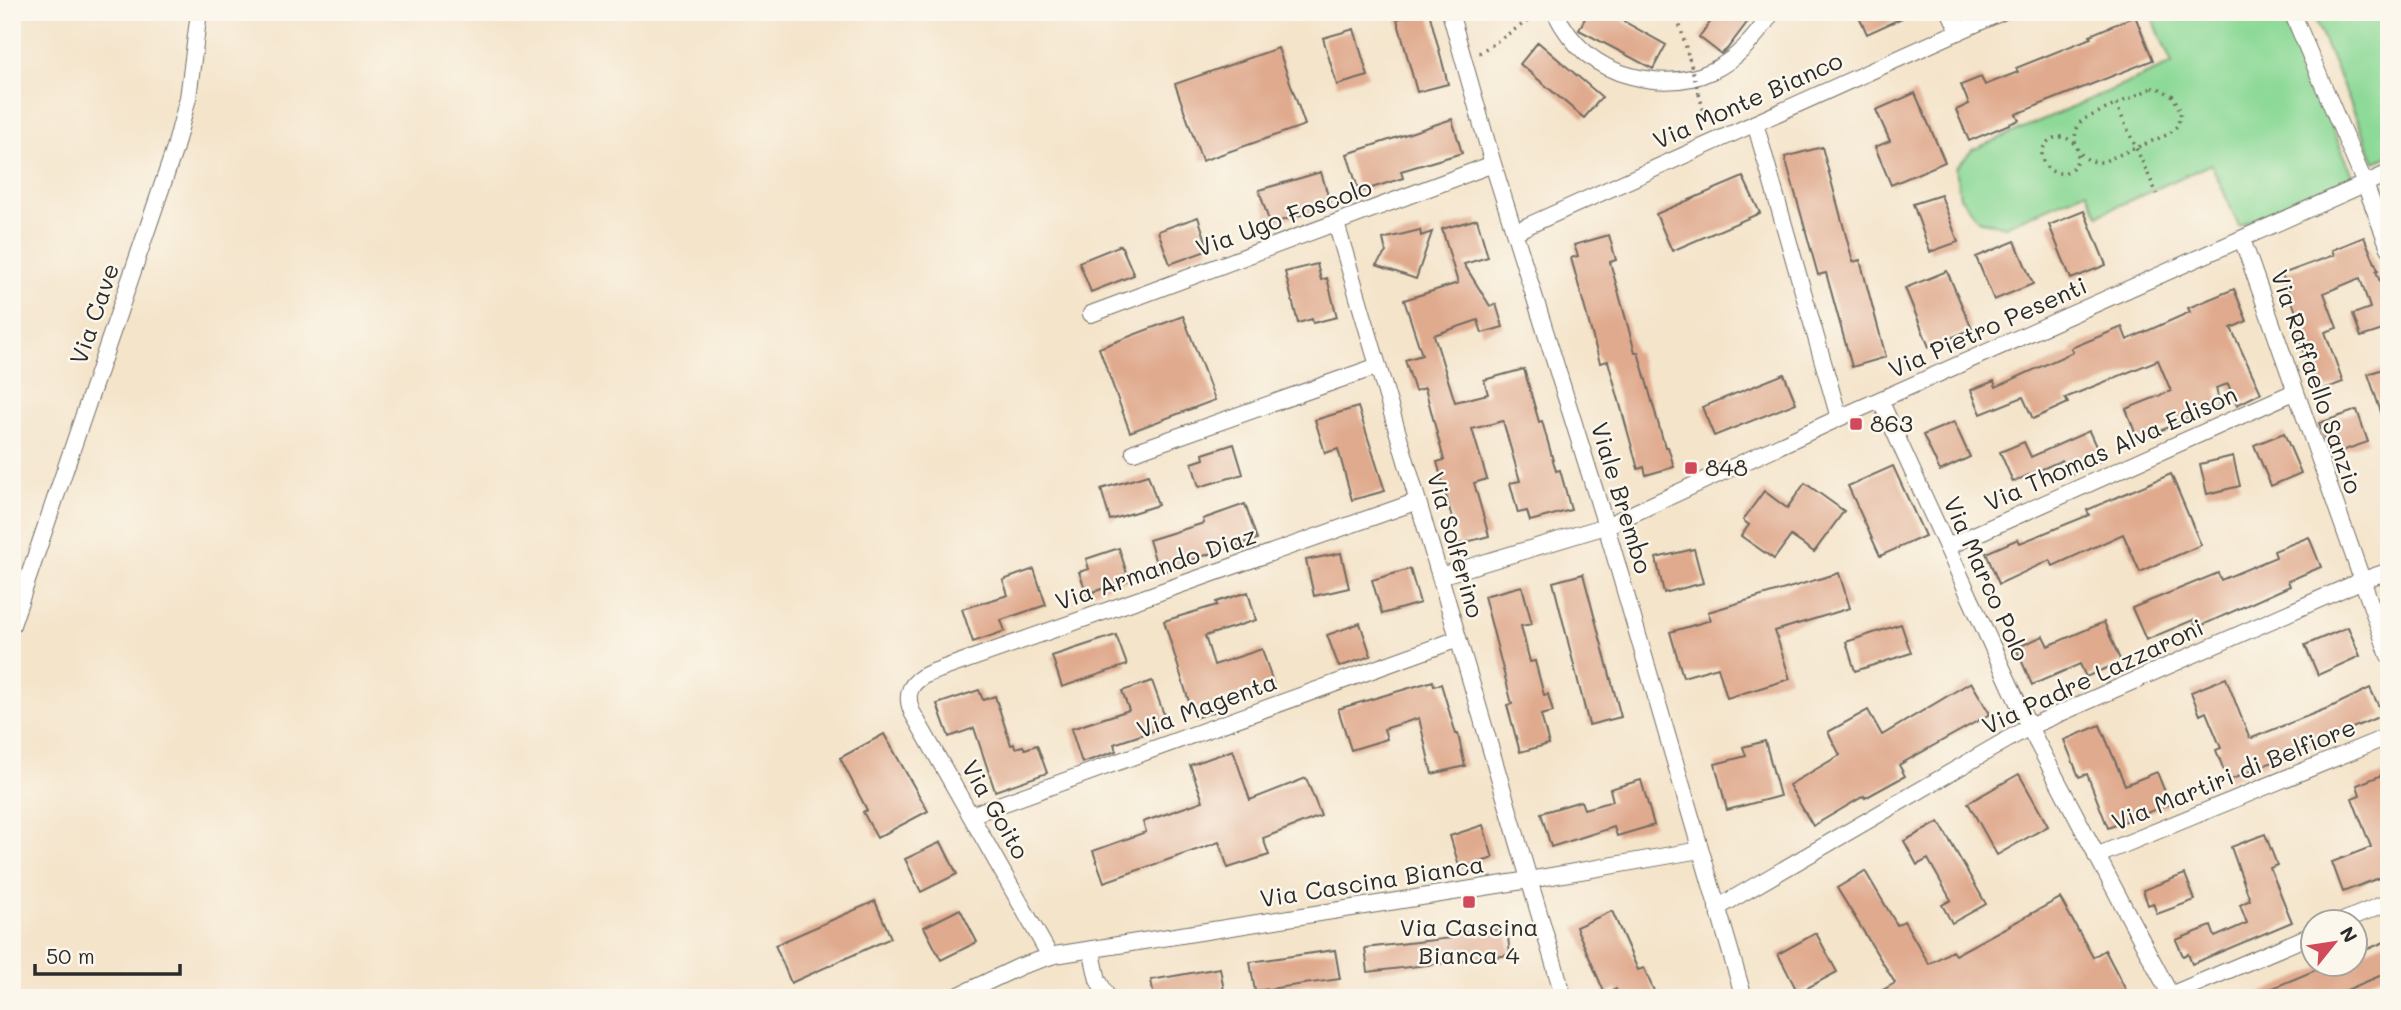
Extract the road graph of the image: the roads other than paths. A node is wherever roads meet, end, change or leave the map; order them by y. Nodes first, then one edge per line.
1 (199, 12) edge
2 (1450, 12) edge
3 (1555, 12) edge
4 (1772, 12) edge
5 (1950, 12) edge
6 (2002, 12) edge
7 (2292, 12) edge
8 (1959, 32) junction
9 (1755, 123) junction
10 (1493, 164) junction
11 (2389, 173) edge
12 (2365, 184) junction
13 (1336, 223) junction
14 (1514, 232) junction
15 (2242, 239) junction
16 (2389, 248) edge
17 (1091, 314) dead end
18 (1378, 366) junction
19 (2294, 392) junction
20 (1880, 400) junction
21 (1839, 418) junction
22 (1134, 452) dead end
23 (1418, 501) junction
24 (1606, 526) junction
25 (1947, 547) junction
26 (2389, 571) edge
27 (1440, 576) junction
28 (2363, 580) junction
29 (12, 625) edge
30 (1458, 639) junction
31 (2389, 656) edge
32 (911, 686) joint
33 (2029, 727) junction
34 (2389, 737) edge
35 (971, 815) junction
36 (1700, 850) junction
37 (2096, 856) junction
38 (1530, 880) junction
39 (2389, 902) edge
40 (1717, 908) junction
41 (2370, 910) edge
42 (2300, 940) edge
43 (1091, 949) junction
44 (1050, 956) junction
45 (2171, 996) edge
46 (953, 998) edge
47 (1108, 998) edge
48 (1564, 998) edge
49 (1744, 998) edge

1 - 29 street, Via Cave
2 - 10 street, Viale Brembo
3 - 4 street
5 - 8 street
6 - 8 street, Via Monte Bianco
7 - 12 street
8 - 9 street, Via Monte Bianco
9 - 14 street, Via Monte Bianco
9 - 21 street
10 - 13 street, Via Ugo Foscolo
10 - 14 street, Viale Brembo
11 - 12 street, Via Pietro Pesenti
12 - 15 street, Via Pietro Pesenti
12 - 16 street
13 - 17 street, Via Ugo Foscolo
13 - 18 street, Via Solferino
14 - 24 street, Viale Brembo
15 - 19 street, Via Raffaello Sanzio
15 - 20 street, Via Pietro Pesenti
18 - 22 street
18 - 23 street, Via Solferino
19 - 25 street, Via Thomas Alva Edison
19 - 28 street, Via Raffaello Sanzio
20 - 21 street, Via Pietro Pesenti
20 - 25 street, Via Marco Polo
21 - 24 street, Via Pietro Pesenti
23 - 27 street, Via Solferino
23 - 32 street, Via Armando Diaz
24 - 27 street, Via Pietro Pesenti
24 - 36 street, Viale Brembo
25 - 33 street, Via Marco Polo
26 - 28 street, Via Padre Lazzaroni
27 - 30 street, Via Solferino
28 - 31 street, Via Raffaello Sanzio
28 - 33 street, Via Padre Lazzaroni
30 - 35 street, Via Magenta
30 - 38 street, Via Solferino
32 - 35 street, Via Goito
33 - 37 street, Via Marco Polo
33 - 40 street, Via Padre Lazzaroni
34 - 37 street, Via Martiri di Belfiore
35 - 44 street, Via Goito
36 - 38 street, Via Cascina Bianca
36 - 40 street, Viale Brembo
37 - 45 street, Via Marco Polo
38 - 43 street, Via Cascina Bianca
38 - 48 street, Via Solferino
39 - 41 street
40 - 49 street, Viale Brembo
42 - 45 street
43 - 44 street, Via Cascina Bianca
43 - 47 street
44 - 46 street, Via Cascina Bianca

